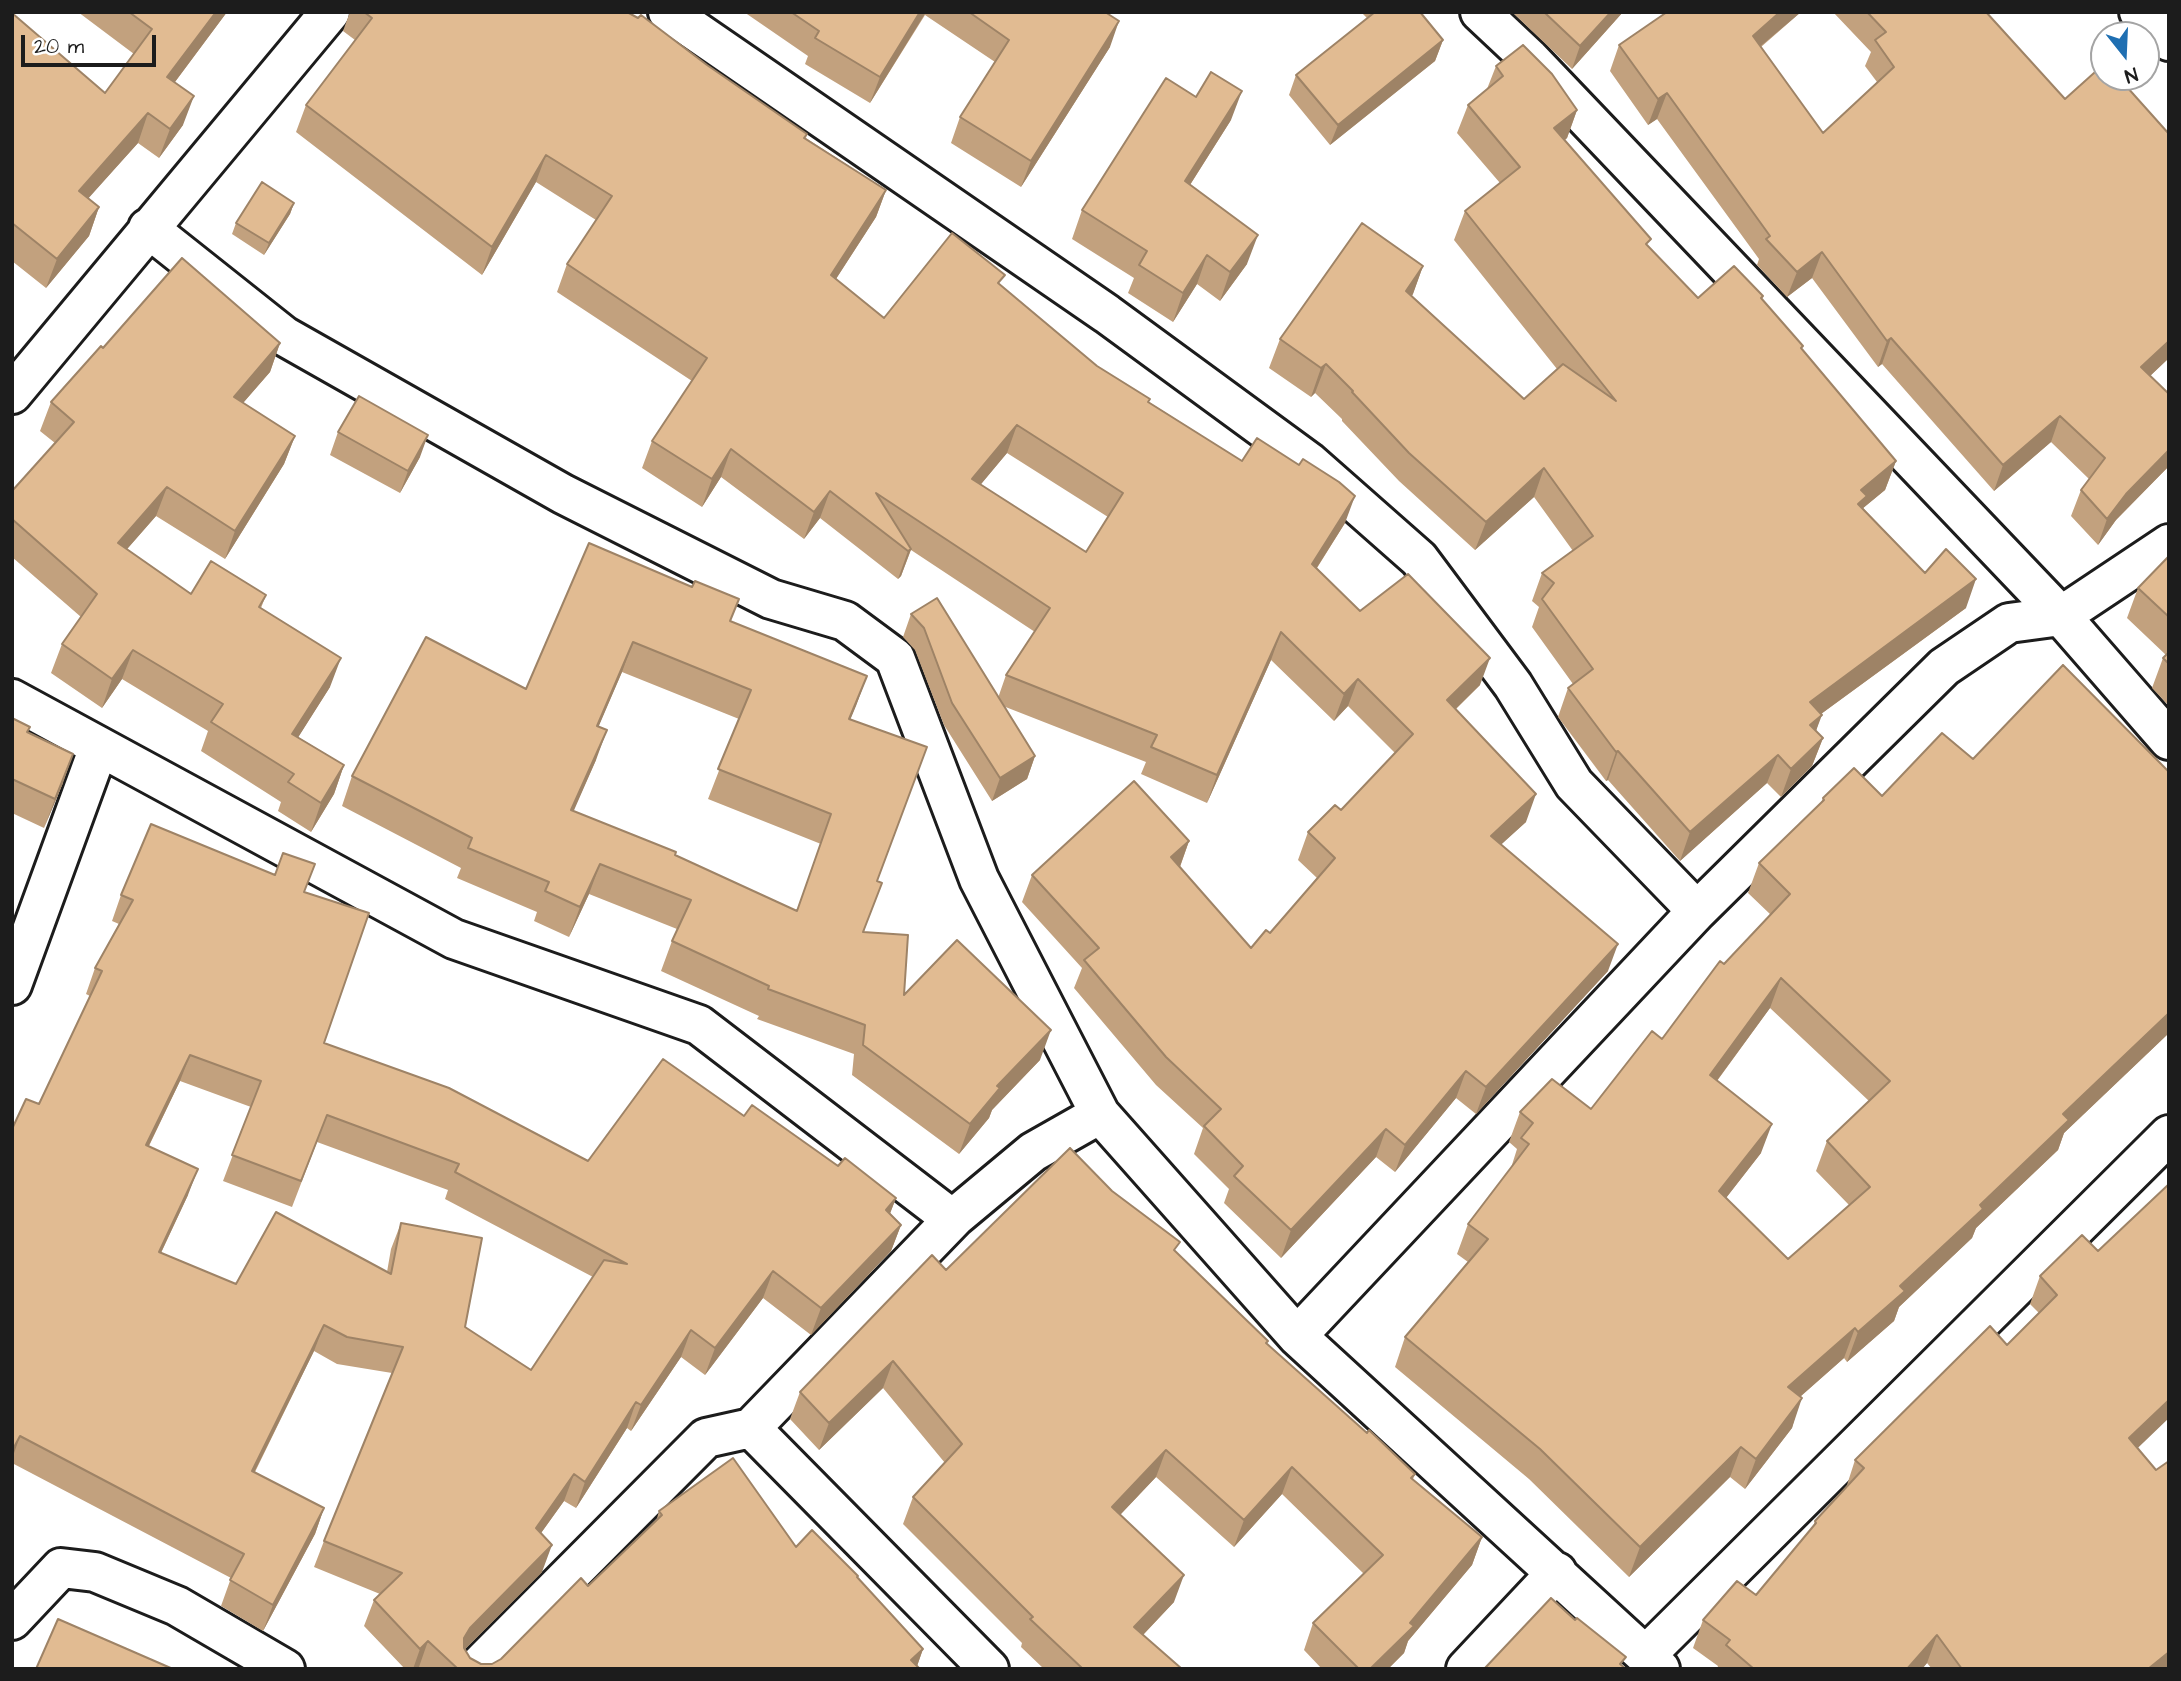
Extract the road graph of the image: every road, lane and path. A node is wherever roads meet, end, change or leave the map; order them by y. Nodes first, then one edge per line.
1 (330, 12) edge
2 (668, 12) edge
3 (1480, 12) edge
4 (2139, 12) edge
5 (2169, 41) edge
6 (148, 229) junction
7 (12, 394) edge
8 (2169, 544) edge
9 (2061, 616) junction
10 (12, 699) edge
11 (2169, 740) edge
12 (99, 747) junction
13 (1697, 911) junction
14 (12, 985) edge
15 (1100, 1114) junction
16 (2169, 1135) edge
17 (955, 1217) junction
18 (1297, 1336) junction
19 (751, 1427) junction
20 (1557, 1572) junction
21 (12, 1620) edge
22 (1653, 1662) edge
23 (285, 1669) edge
24 (476, 1669) edge
25 (989, 1669) edge
26 (1466, 1669) edge

1 - 6 street
2 - 13 street
3 - 9 street
4 - 5 street
6 - 7 street
6 - 15 street
8 - 9 street
9 - 11 street
9 - 13 street
10 - 12 street
12 - 14 street
12 - 17 street
13 - 18 street
15 - 17 street
15 - 18 street
16 - 22 street
17 - 19 street
18 - 20 street
19 - 24 street
19 - 25 street
20 - 22 street
20 - 26 street
21 - 23 street

